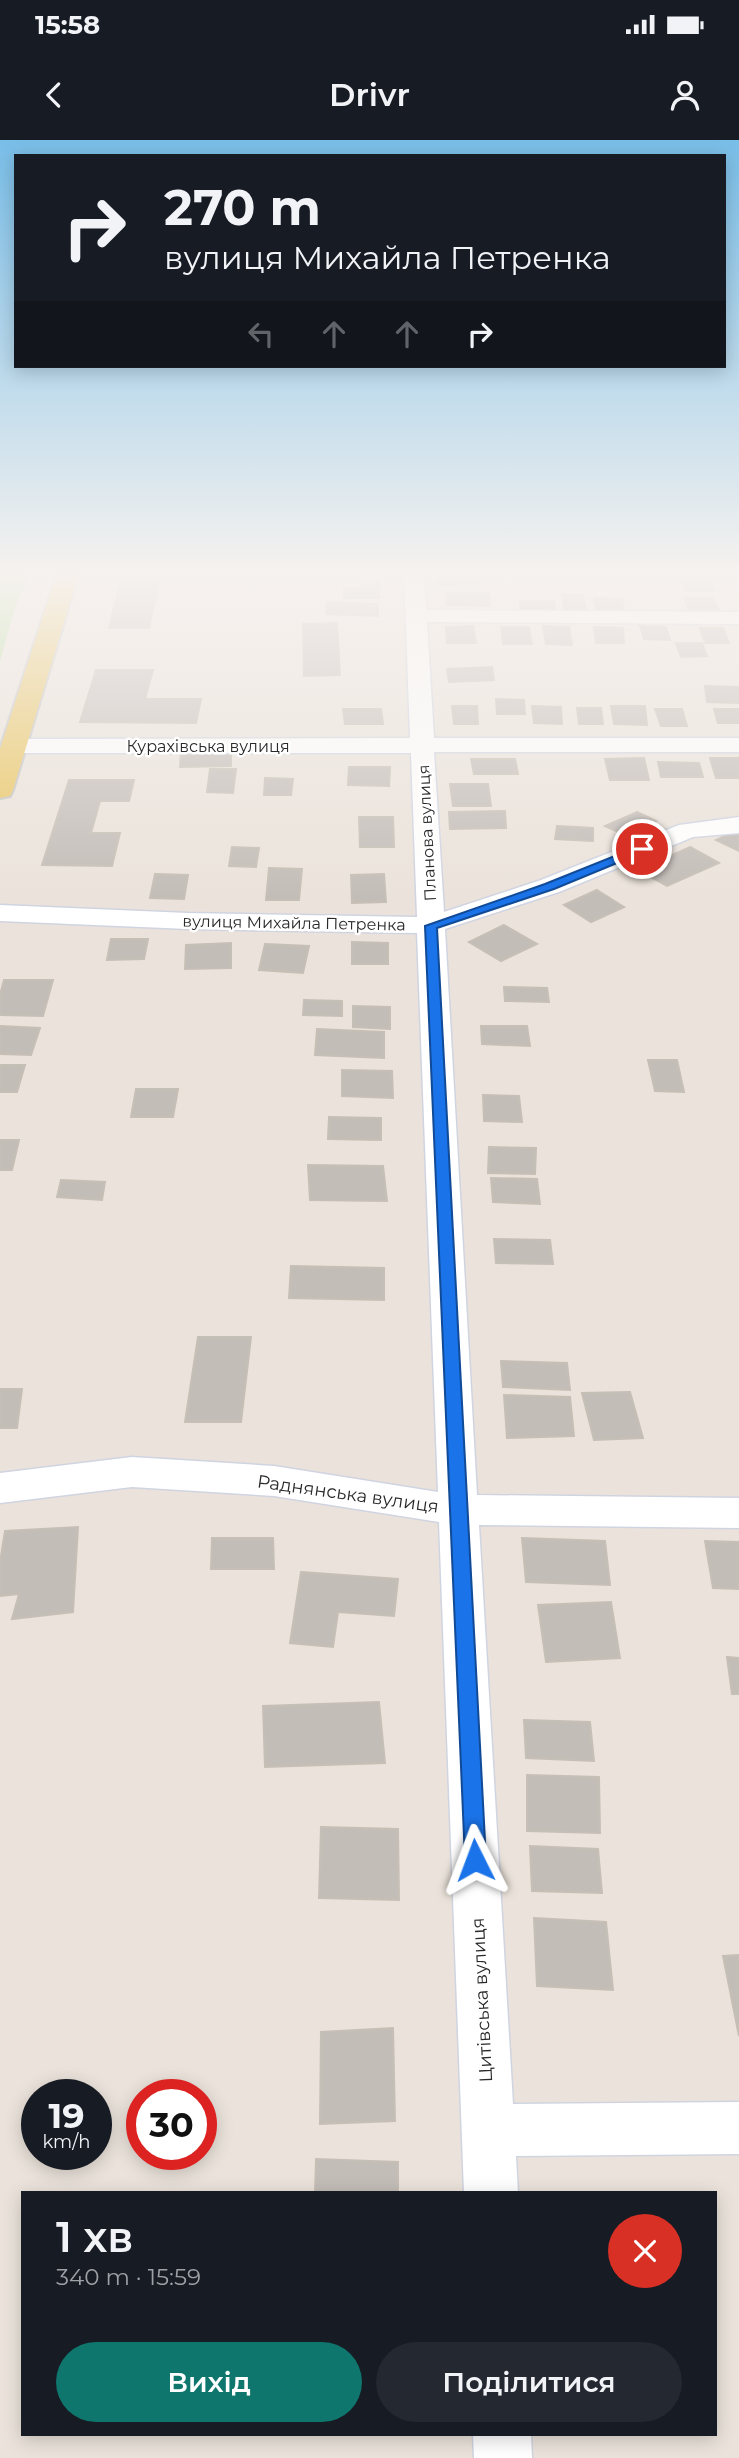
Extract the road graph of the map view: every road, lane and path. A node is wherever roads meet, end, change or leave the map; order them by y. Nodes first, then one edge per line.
1 (34, 681) edge
2 (419, 681) edge
3 (739, 745) edge
4 (14, 746) junction
5 (423, 746) junction
6 (0, 790) edge
7 (739, 825) edge
8 (0, 913) edge
9 (431, 926) junction
10 (0, 1488) edge
11 (459, 1510) junction
12 (739, 1513) edge
13 (739, 2128) edge
14 (488, 2130) junction
15 (491, 2191) edge
16 (502, 2436) edge
17 (503, 2458) edge

1 - 4 main road
2 - 5 street, Планова вулиця
3 - 5 street, Курахівська вулиця
4 - 5 street, Курахівська вулиця
4 - 6 main road
5 - 9 street, Планова вулиця
7 - 9 street, вулиця Михайла Петренка
8 - 9 street, вулиця Михайла Петренка
9 - 11 street, Цитівська вулиця
10 - 11 street, Раднянська вулиця
11 - 12 street, Раднянська вулиця
11 - 14 street, Цитівська вулиця
13 - 14 street
14 - 15 street, Цитівська вулиця
16 - 17 street

